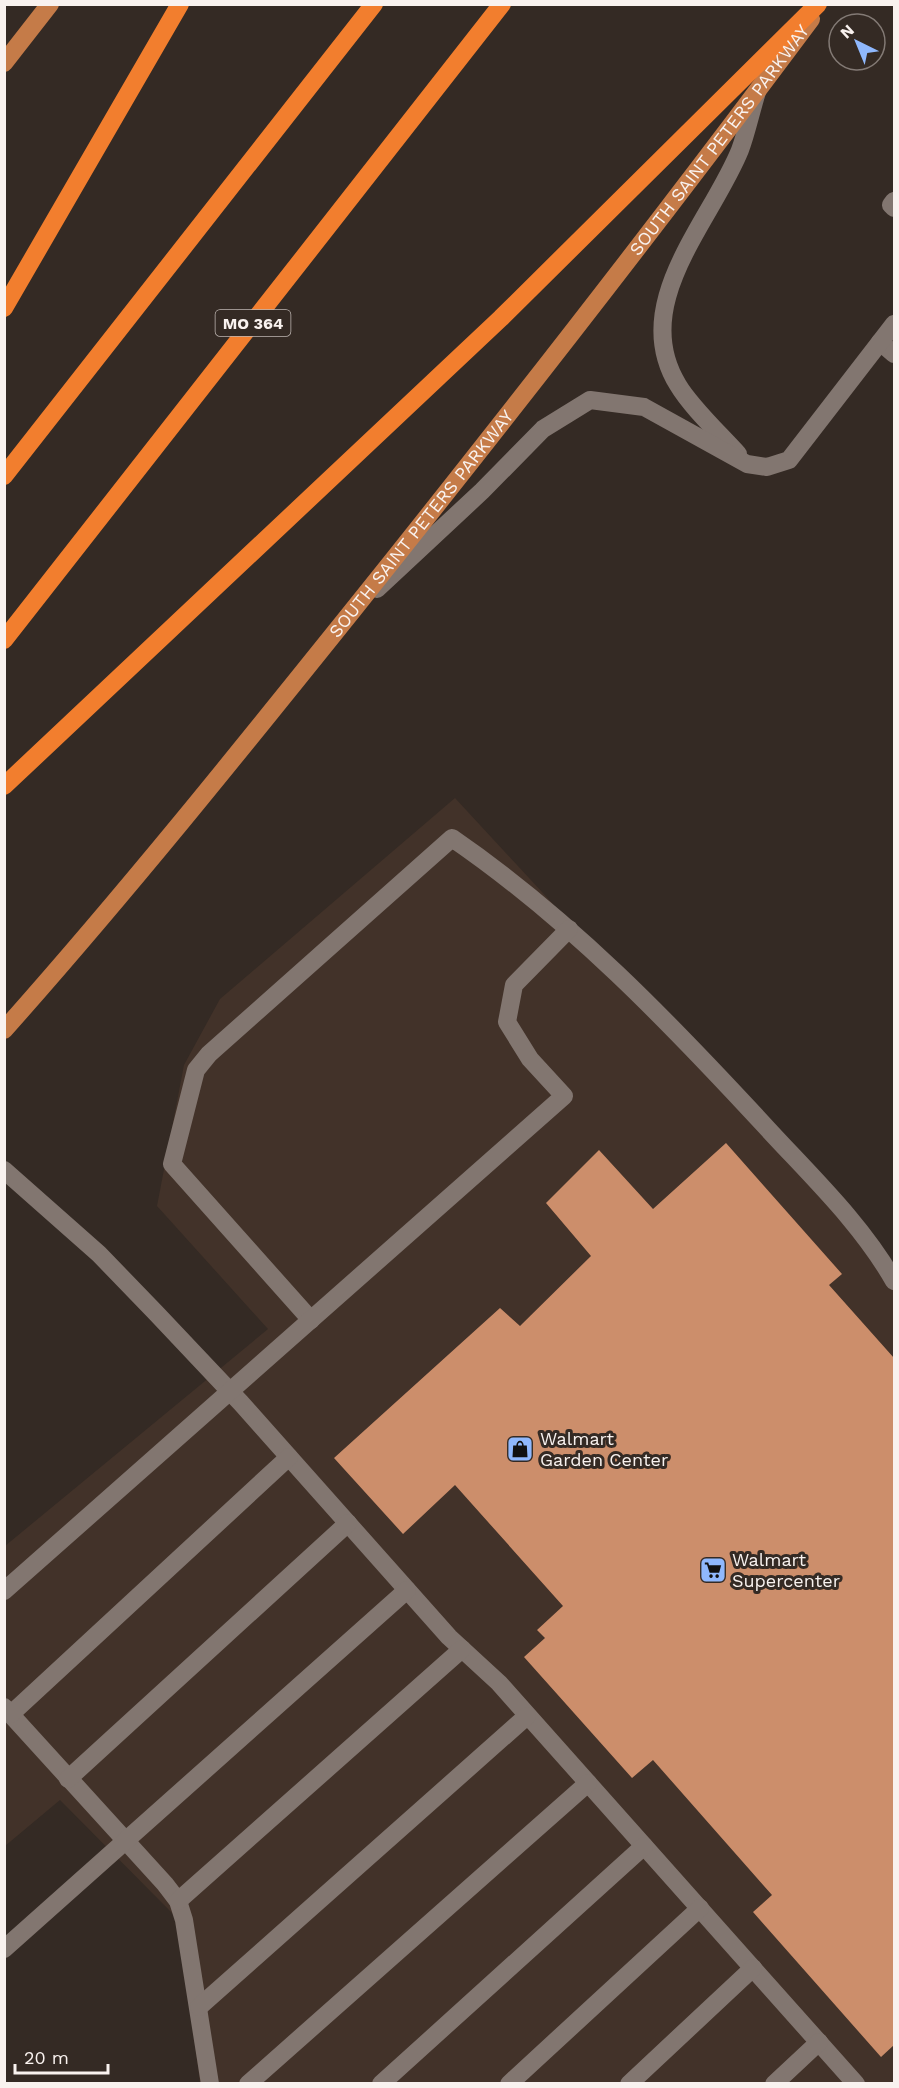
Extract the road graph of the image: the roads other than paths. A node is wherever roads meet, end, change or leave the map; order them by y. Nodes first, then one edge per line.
1 (50, 4) edge
2 (180, 4) edge
3 (374, 4) edge
4 (502, 4) edge
5 (820, 4) edge
6 (5, 61) edge
7 (757, 91) junction
8 (894, 201) edge
9 (894, 208) edge
10 (4, 308) edge
11 (894, 324) edge
12 (887, 348) edge
13 (747, 464) junction
14 (4, 477) edge
15 (346, 617) junction
16 (4, 640) edge
17 (4, 786) edge
18 (569, 929) junction
19 (4, 1030) edge
20 (5, 1173) edge
21 (894, 1281) edge
22 (311, 1320) junction
23 (231, 1392) junction
24 (289, 1457) junction
25 (348, 1523) junction
26 (4, 1590) edge
27 (407, 1590) junction
28 (462, 1649) junction
29 (8, 1710) edge
30 (527, 1716) junction
31 (69, 1779) junction
32 (588, 1783) junction
33 (126, 1841) junction
34 (644, 1846) junction
35 (177, 1901) junction
36 (700, 1908) junction
37 (4, 1949) edge
38 (753, 1968) junction
39 (199, 2007) junction
40 (819, 2042) junction
41 (210, 2084) edge
42 (248, 2084) edge
43 (381, 2084) edge
44 (509, 2084) edge
45 (629, 2084) edge
46 (774, 2084) edge
47 (856, 2084) edge

1 - 6 main road
2 - 10 highway
3 - 14 highway
4 - 16 highway, MO 364
5 - 7 main road, SOUTH SAINT PETERS PARKWAY
5 - 17 highway
7 - 13 lane
7 - 15 main road, SOUTH SAINT PETERS PARKWAY
8 - 9 lane
11 - 12 lane
12 - 13 lane
13 - 15 lane
15 - 19 main road, SOUTH SAINT PETERS PARKWAY
18 - 21 lane
18 - 22 lane
18 - 22 lane
20 - 23 lane
22 - 23 lane
23 - 24 lane
23 - 26 lane
24 - 25 lane
24 - 29 lane
25 - 27 lane
25 - 31 lane
27 - 28 lane
27 - 33 lane
28 - 30 lane
28 - 35 lane
29 - 31 lane
30 - 32 lane
30 - 39 lane
31 - 33 lane
32 - 34 lane
32 - 42 lane
33 - 35 lane
33 - 37 lane
34 - 36 lane
34 - 43 lane
35 - 39 lane
36 - 38 lane
36 - 44 lane
38 - 40 lane
38 - 45 lane
39 - 41 lane
40 - 46 lane
40 - 47 lane

